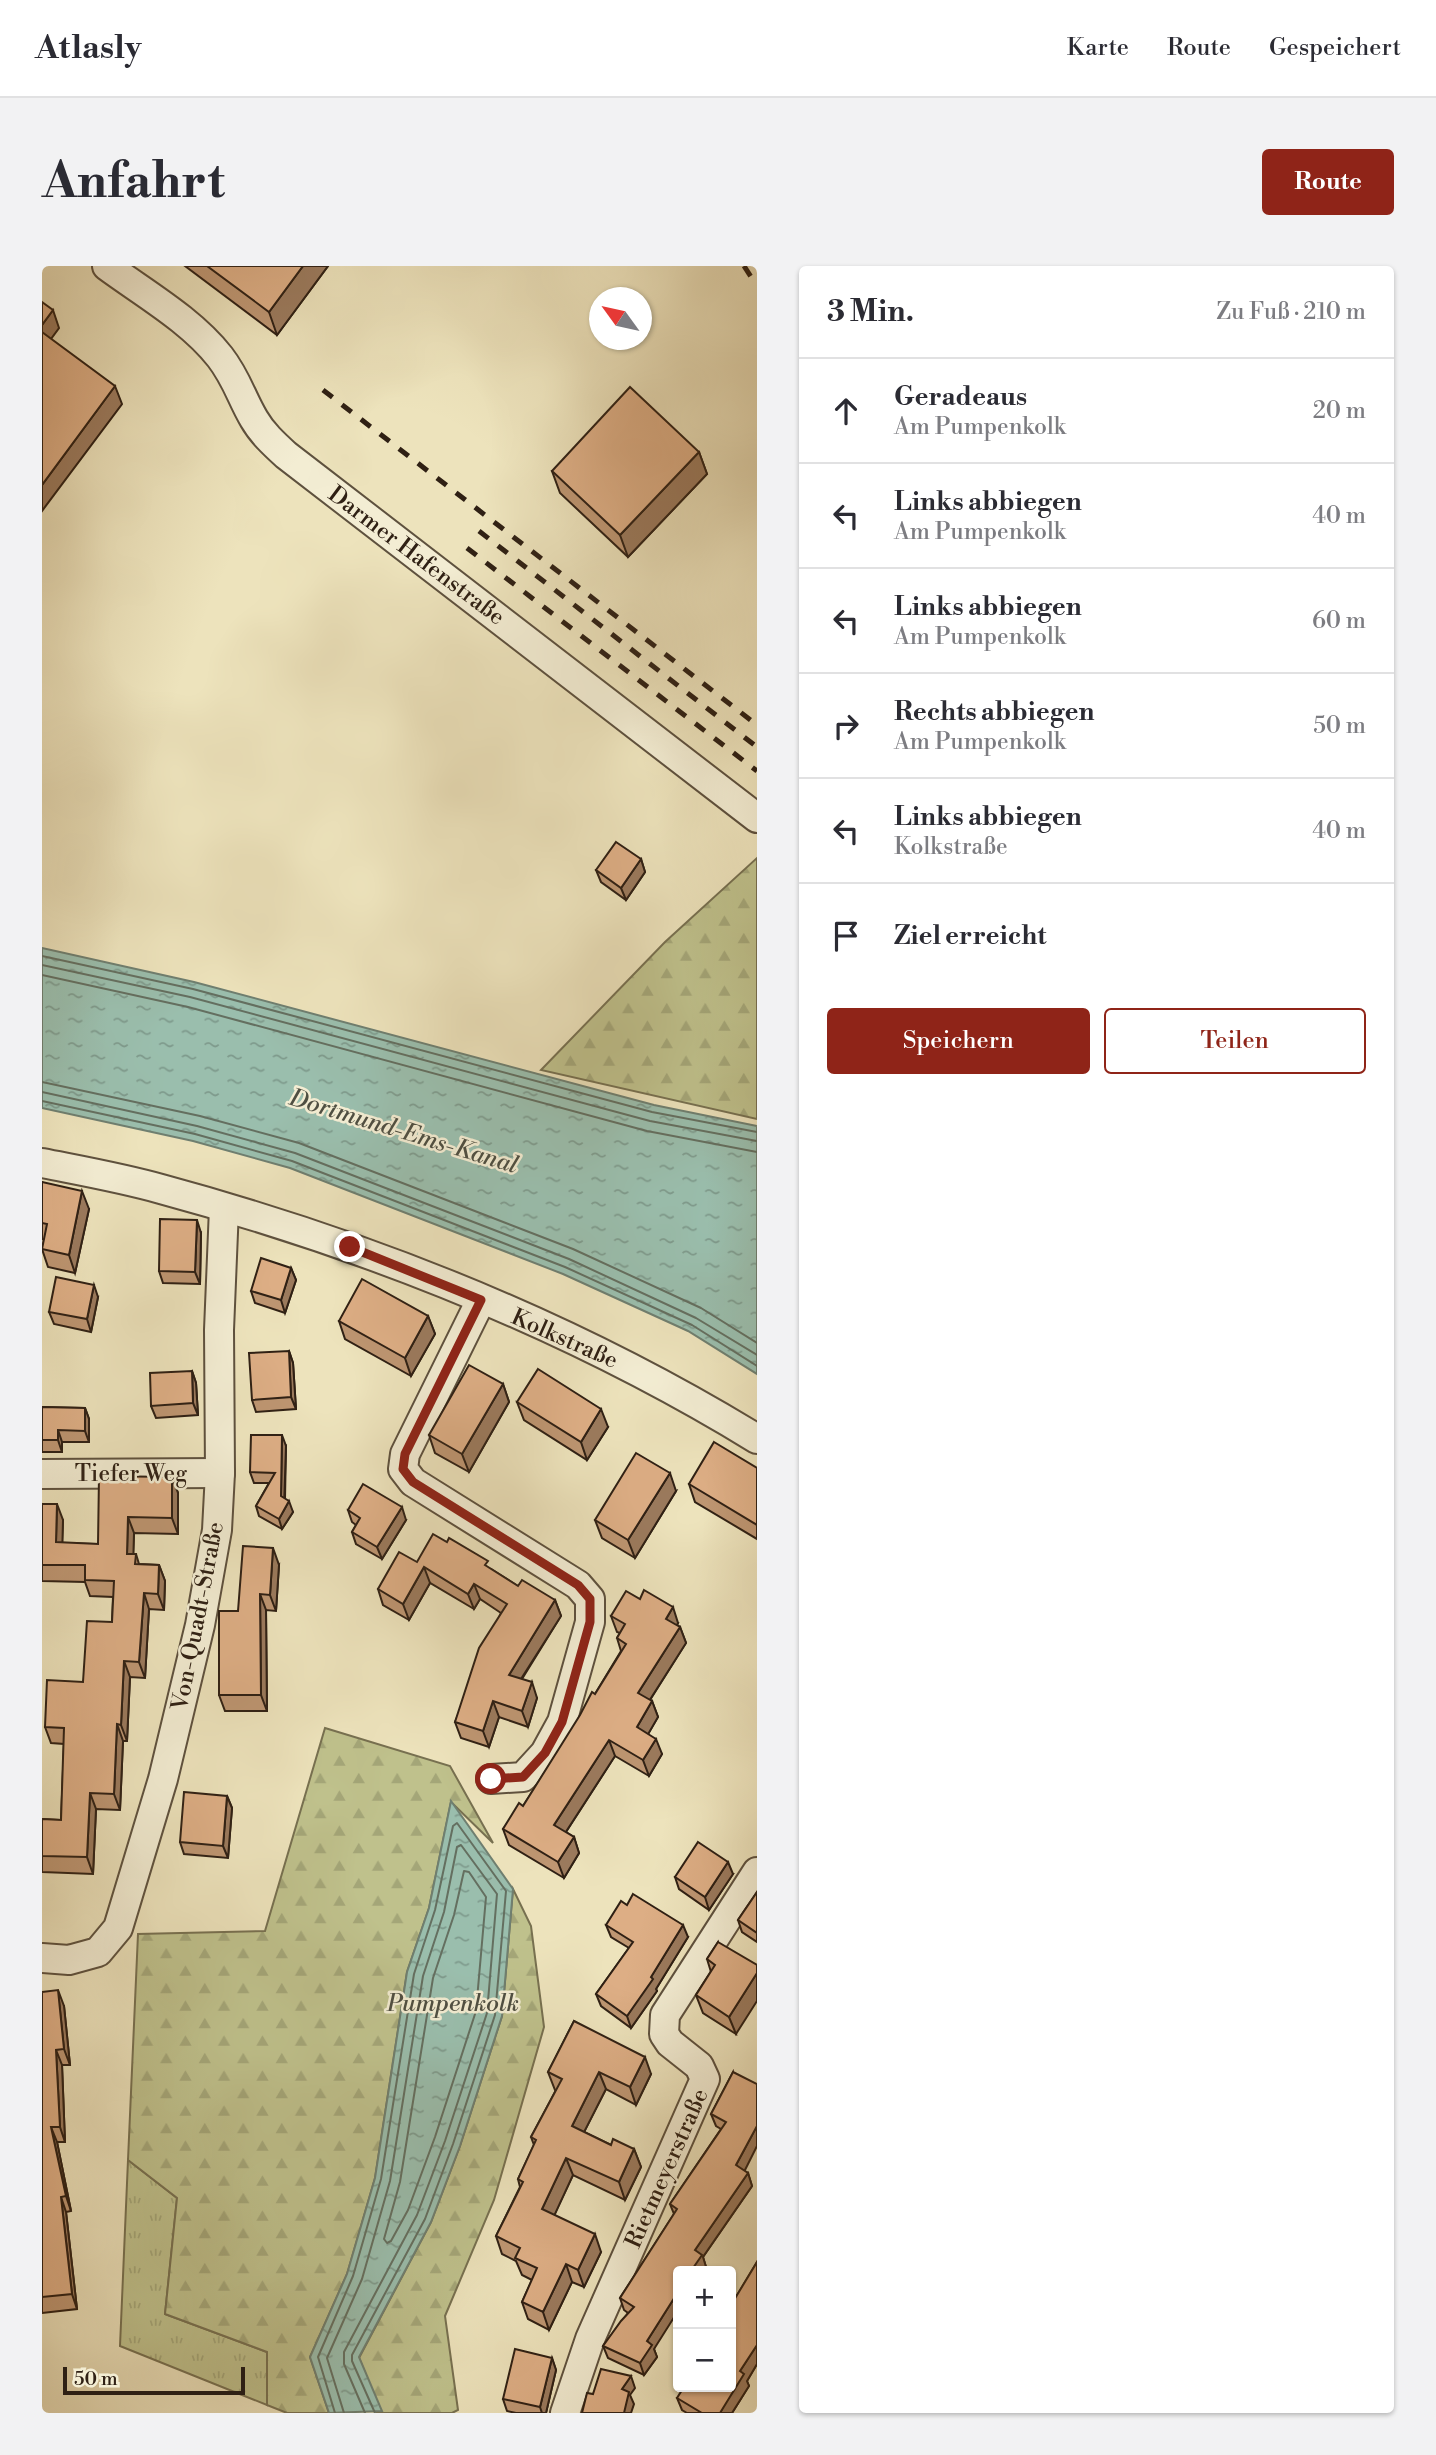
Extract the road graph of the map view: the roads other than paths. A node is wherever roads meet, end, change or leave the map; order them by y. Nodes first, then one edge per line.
1 (107, 266) edge
2 (757, 818) edge
3 (42, 1163) edge
4 (224, 1208) junction
5 (481, 1300) junction
6 (757, 1439) edge
7 (220, 1473) junction
8 (42, 1474) edge
9 (491, 1779) dead end
10 (757, 1872) edge
11 (42, 1958) edge
12 (565, 2413) edge

1 - 2 street, Darmer Hafenstraße
3 - 4 street, Kolkstraße
4 - 5 street, Kolkstraße
4 - 7 street, Von-Quadt-Straße
5 - 6 street, Kolkstraße
5 - 9 street
7 - 8 street, Tiefer Weg
7 - 11 street, Von-Quadt-Straße
10 - 12 street, Rietmeyerstraße

